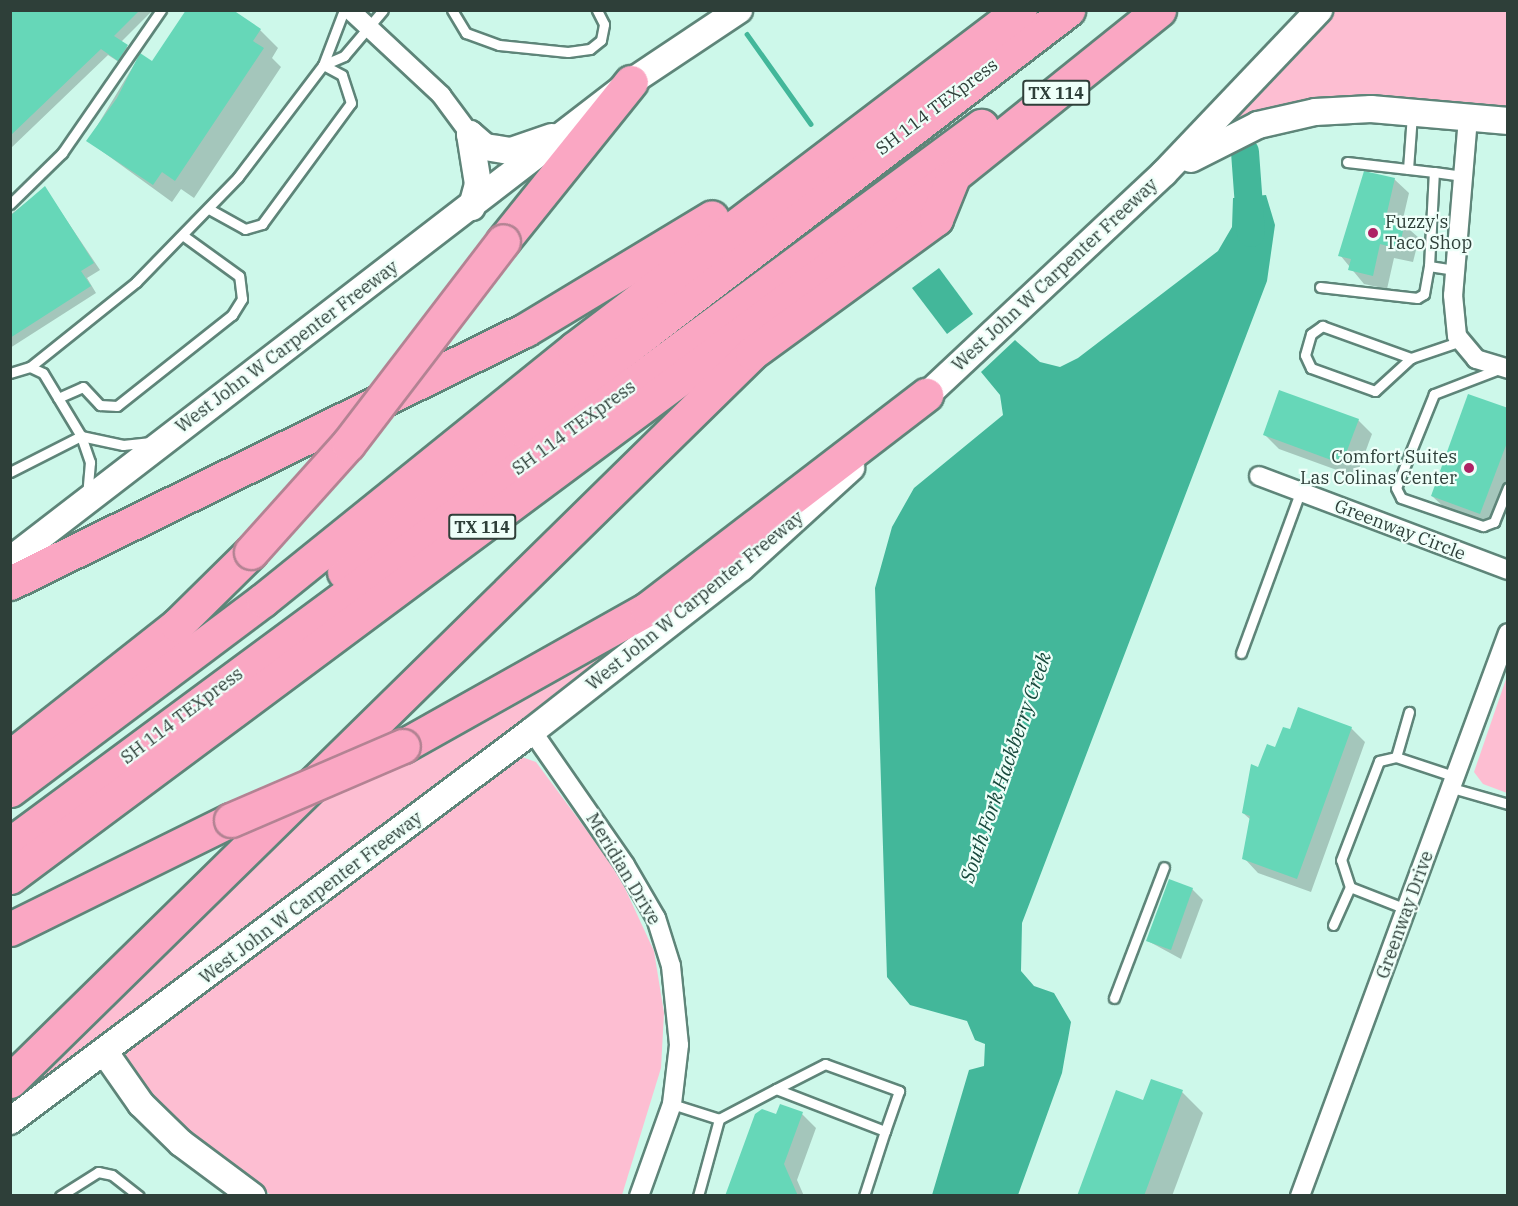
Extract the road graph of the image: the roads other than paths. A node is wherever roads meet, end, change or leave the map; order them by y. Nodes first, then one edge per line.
1 (161, 10) edge
2 (344, 10) edge
3 (350, 10) edge
4 (383, 10) edge
5 (452, 10) edge
6 (597, 10) edge
7 (739, 10) edge
8 (1020, 10) edge
9 (1068, 10) edge
10 (1136, 10) edge
11 (1159, 10) edge
12 (1319, 10) edge
13 (373, 27) junction
14 (323, 65) junction
15 (929, 77) junction
16 (632, 82) junction
17 (1412, 113) junction
18 (1468, 118) junction
19 (1508, 121) edge
20 (579, 124) junction
21 (470, 135) junction
22 (1347, 162) dead end
23 (1408, 169) junction
24 (1434, 172) junction
25 (1164, 173) junction
26 (954, 175) junction
27 (1463, 176) junction
28 (10, 204) edge
29 (472, 207) junction
30 (209, 209) junction
31 (184, 236) junction
32 (1429, 266) junction
33 (1455, 270) junction
34 (1320, 287) dead end
35 (1461, 341) junction
36 (1412, 358) junction
37 (30, 367) junction
38 (1505, 368) edge
39 (10, 373) edge
40 (926, 395) junction
41 (58, 398) junction
42 (81, 436) junction
43 (165, 440) junction
44 (10, 472) edge
45 (1259, 476) dead end
46 (1508, 488) edge
47 (1300, 493) junction
48 (84, 503) junction
49 (10, 560) edge
50 (1508, 570) edge
51 (10, 583) edge
52 (1508, 633) edge
53 (1241, 652) dead end
54 (1409, 712) dead end
55 (532, 731) junction
56 (10, 757) edge
57 (1396, 757) junction
58 (1454, 782) junction
59 (10, 790) edge
60 (1508, 804) edge
61 (10, 822) edge
62 (10, 844) edge
63 (1164, 867) dead end
64 (10, 877) edge
65 (1350, 887) junction
66 (1406, 909) junction
67 (1333, 926) dead end
68 (10, 929) edge
69 (1113, 998) dead end
70 (106, 1054) junction
71 (10, 1081) edge
72 (776, 1089) junction
73 (672, 1104) junction
74 (719, 1119) junction
75 (10, 1121) edge
76 (885, 1131) junction
77 (60, 1196) edge
78 (139, 1196) edge
79 (252, 1196) edge
80 (639, 1196) edge
81 (698, 1196) edge
82 (864, 1196) edge
83 (1300, 1196) edge

1 - 28 lane
2 - 14 lane
3 - 13 street
4 - 13 lane
5 - 6 lane
7 - 16 main road, West John W Carpenter Freeway
8 - 15 highway
9 - 61 highway, SH 114 TEXpress
10 - 62 highway, SH 114 TEXpress
11 - 26 highway, TX 114
12 - 25 main road, West John W Carpenter Freeway
13 - 14 lane
13 - 21 street
14 - 30 lane
14 - 30 lane
15 - 51 highway
15 - 59 highway
16 - 20 main road, West John W Carpenter Freeway
16 - 56 highway, bridge
17 - 18 main road
17 - 23 lane
17 - 25 main road
18 - 19 main road
18 - 27 street
20 - 21 main road
20 - 29 main road, West John W Carpenter Freeway
21 - 29 main road
22 - 23 lane
23 - 24 lane
24 - 27 lane
24 - 32 lane
25 - 40 main road, West John W Carpenter Freeway
26 - 64 highway, TX 114
26 - 71 highway
27 - 33 street
29 - 43 main road, West John W Carpenter Freeway
30 - 31 lane
31 - 37 lane
31 - 41 lane
32 - 33 lane
32 - 34 lane
33 - 35 street
35 - 36 lane
35 - 38 street
36 - 36 lane
37 - 39 lane
37 - 41 lane
38 - 46 lane
40 - 55 main road, West John W Carpenter Freeway
40 - 68 highway, bridge
41 - 42 lane
42 - 43 lane
42 - 44 lane
42 - 48 lane
43 - 48 main road, West John W Carpenter Freeway
45 - 47 street, Greenway Circle
47 - 50 street, Greenway Circle
47 - 53 lane
48 - 49 main road, West John W Carpenter Freeway
52 - 58 street, Greenway Drive
54 - 57 lane
55 - 70 main road, West John W Carpenter Freeway
55 - 73 street, Meridian Drive
57 - 58 lane
57 - 65 lane
58 - 60 lane
58 - 66 street, Greenway Drive
63 - 69 lane
65 - 66 lane
65 - 67 lane
66 - 83 street, Greenway Drive
70 - 75 main road, West John W Carpenter Freeway
70 - 79 main road
72 - 74 lane
72 - 76 lane
72 - 76 lane
73 - 74 lane
73 - 80 street, Meridian Drive
74 - 81 lane
76 - 82 lane
77 - 78 lane

